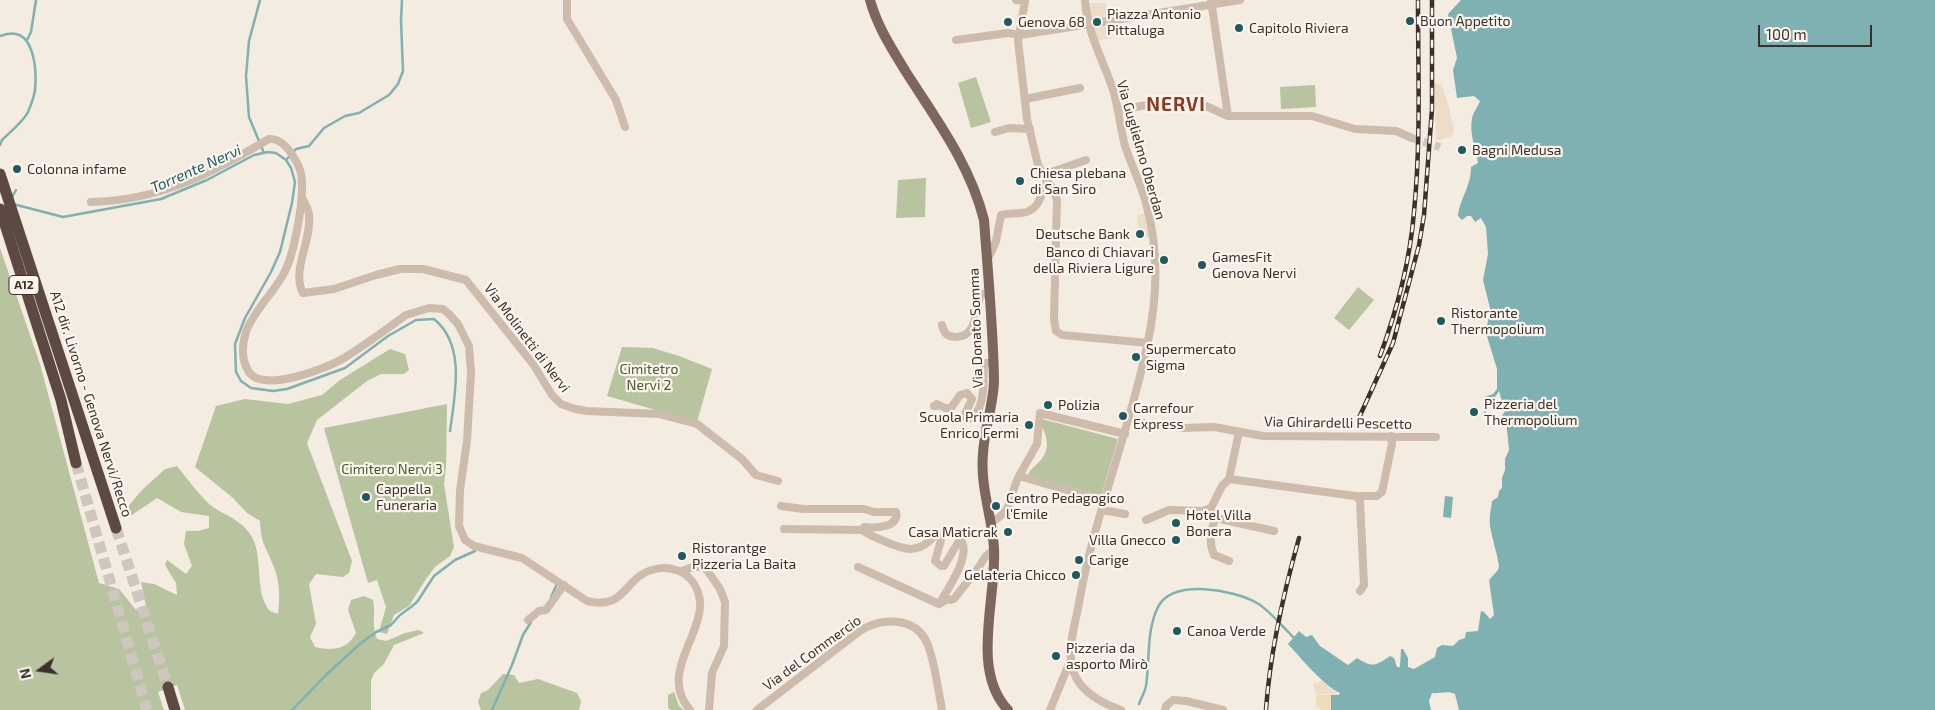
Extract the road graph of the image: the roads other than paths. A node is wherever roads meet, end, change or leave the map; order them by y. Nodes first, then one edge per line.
1 (567, 0) edge
2 (870, 0) edge
3 (1016, 0) edge
4 (1240, 0) edge
5 (1085, 2) edge
6 (1211, 2) edge
7 (1086, 23) junction
8 (1020, 35) junction
9 (956, 40) dead end
10 (1080, 88) dead end
11 (1024, 99) junction
12 (1118, 110) junction
13 (1228, 116) junction
14 (625, 127) dead end
15 (1030, 129) junction
16 (995, 132) dead end
17 (1412, 138) tunnel mouth
18 (1086, 160) dead end
19 (0, 174) edge
20 (1045, 178) junction
21 (302, 197) junction
22 (91, 202) dead end
23 (0, 208) edge
24 (987, 261) junction
25 (989, 292) junction
26 (942, 325) dead end
27 (1148, 343) junction
28 (54, 359) junction
29 (993, 363) junction
30 (934, 406) dead end
31 (1158, 425) tunnel mouth
32 (1239, 432) junction
33 (1125, 434) junction
34 (1391, 436) junction
35 (1436, 437) dead end
36 (76, 463) tunnel mouth
37 (1019, 476) junction
38 (1229, 479) junction
39 (778, 481) dead end
40 (1356, 496) junction
41 (782, 506) dead end
42 (1103, 506) junction
43 (1211, 508) junction
44 (1125, 514) dead end
45 (1216, 518) junction
46 (1146, 520) dead end
47 (990, 523) junction
48 (116, 528) tunnel mouth
49 (784, 529) dead end
50 (862, 530) junction
51 (1274, 531) dead end
52 (994, 549) junction
53 (1229, 561) dead end
54 (858, 566) dead end
55 (682, 571) junction
56 (564, 585) junction
57 (1360, 591) dead end
58 (939, 604) junction
59 (528, 620) dead end
60 (1070, 659) junction
61 (168, 687) tunnel mouth
62 (1008, 709) edge
63 (175, 710) edge
64 (690, 710) edge
65 (710, 710) edge
66 (757, 710) edge
67 (942, 710) edge
68 (1050, 710) edge
69 (1122, 710) edge
70 (1165, 710) edge
71 (1223, 710) edge

1 - 14 street
2 - 24 main road, Via Donato Somma
3 - 8 street
4 - 6 street
5 - 7 street
6 - 7 street
6 - 13 street
7 - 8 street
7 - 12 street, Via Guglielmo Oberdan
8 - 9 street
8 - 11 street
10 - 11 street
11 - 15 street
12 - 13 street
12 - 27 street, Via Guglielmo Oberdan
13 - 17 street
15 - 16 street
15 - 20 street
18 - 20 street
19 - 28 highway, A12 dir. Livorno - Genova Nervi/Recco / A12
20 - 24 street
20 - 27 street
21 - 22 street
21 - 39 street, Via Molinetti di Nervi
21 - 56 street
23 - 28 highway, A12
24 - 25 main road, Via Donato Somma
25 - 26 street
25 - 29 main road, Via Donato Somma
27 - 33 street, Via Guglielmo Oberdan
28 - 36 highway, A12
28 - 48 highway, A12 dir. Livorno - Genova Nervi/Recco / A12
29 - 30 street
29 - 47 main road, Via Donato Somma
31 - 32 street, Via Ghirardelli Pescetto
32 - 34 street, Via Ghirardelli Pescetto
32 - 38 street
33 - 37 street
33 - 42 street, Via Guglielmo Oberdan
34 - 35 street, Via Ghirardelli Pescetto
34 - 40 street
37 - 42 street
37 - 47 street
38 - 40 street
38 - 43 street
40 - 57 street
41 - 50 street
42 - 44 street
42 - 60 street, Via Guglielmo Oberdan
43 - 45 street
43 - 46 street
45 - 51 street
45 - 53 street
47 - 52 main road, Via Donato Somma
49 - 50 street
50 - 58 street
52 - 58 street
52 - 62 main road, Via Donato Somma
54 - 58 street
55 - 56 street
55 - 64 street
55 - 65 street
56 - 59 street
60 - 68 street
60 - 69 street
61 - 63 highway
66 - 67 street, Via del Commercio
70 - 71 street

